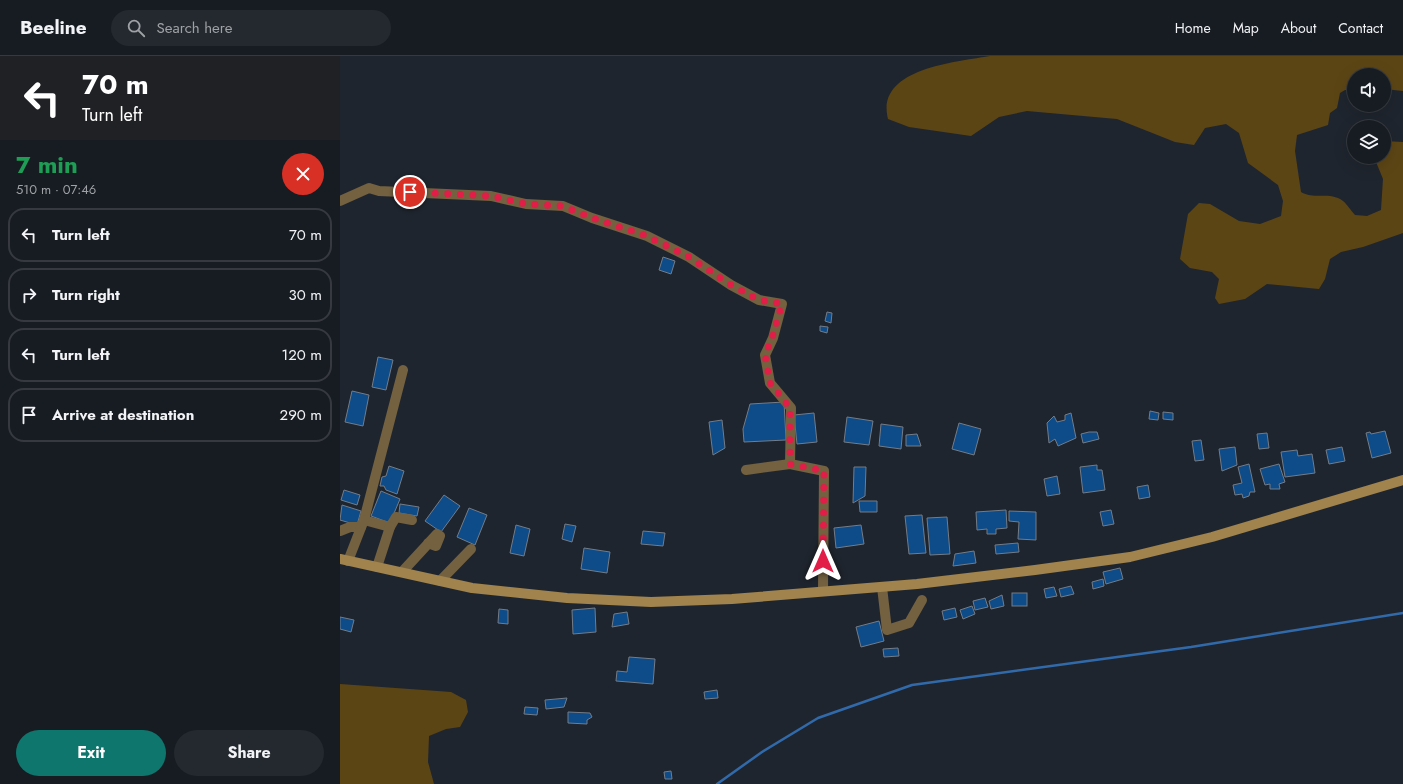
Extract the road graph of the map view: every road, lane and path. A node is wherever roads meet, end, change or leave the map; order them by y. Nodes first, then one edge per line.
1 (340, 201) edge
2 (403, 370) dead end
3 (790, 464) junction
4 (746, 470) dead end
5 (1403, 480) edge
6 (412, 520) dead end
7 (362, 523) junction
8 (390, 528) junction
9 (340, 531) edge
10 (428, 543) dead end
11 (471, 549) dead end
12 (344, 560) edge
13 (377, 567) junction
14 (402, 572) junction
15 (440, 581) junction
16 (882, 586) junction
17 (823, 591) junction
18 (922, 600) dead end

1 - 3 street
2 - 7 street
3 - 4 street
3 - 17 street
5 - 16 street
6 - 8 street
7 - 8 street
7 - 9 street
7 - 12 street
8 - 13 street
10 - 14 street
11 - 15 street
12 - 13 street
13 - 14 street
14 - 15 street
15 - 17 street
16 - 17 street
16 - 18 street

